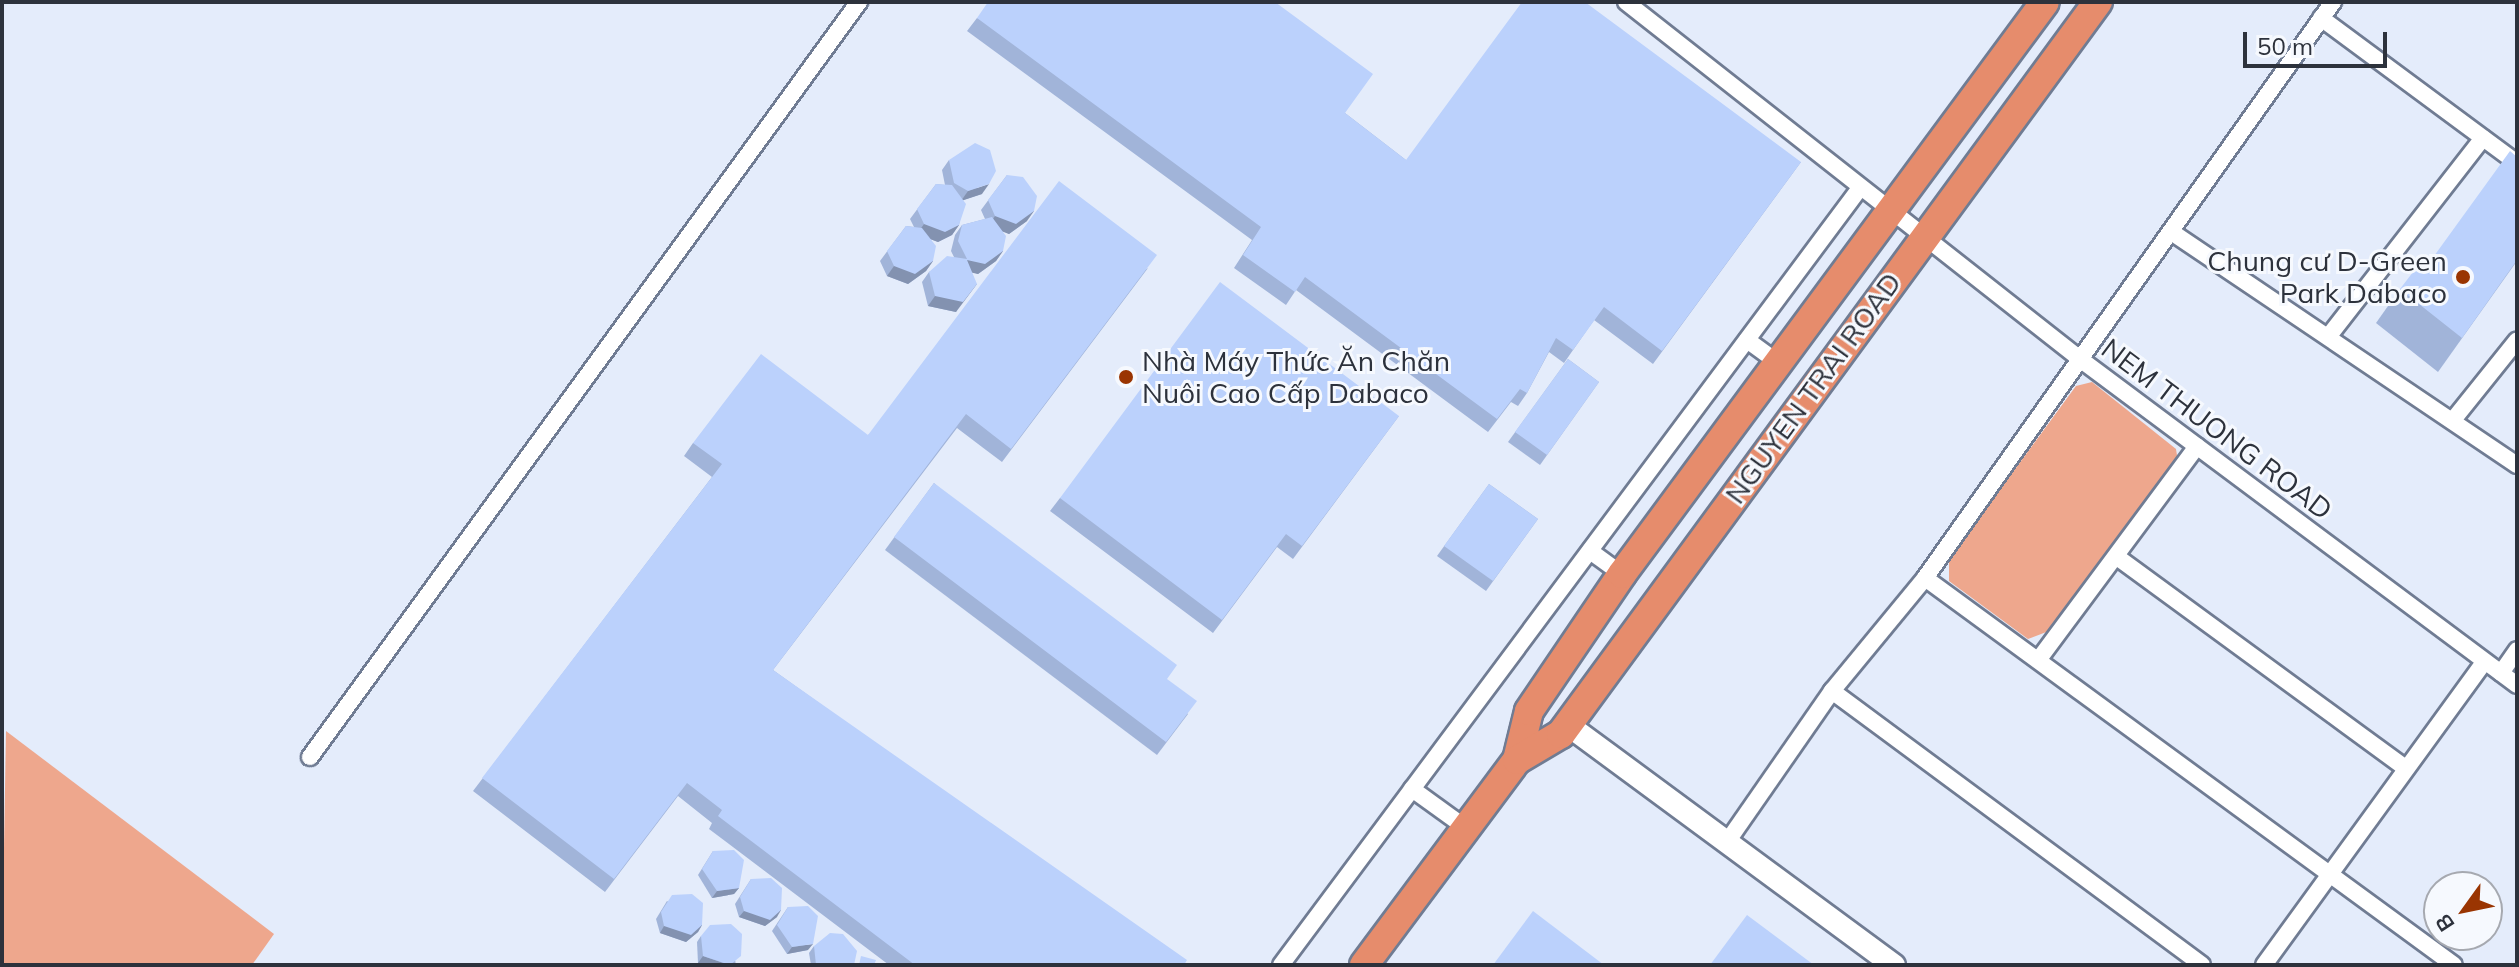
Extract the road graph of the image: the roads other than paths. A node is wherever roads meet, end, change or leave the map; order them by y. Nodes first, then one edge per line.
1 (859, 2) edge
2 (1626, 2) edge
3 (2045, 2) edge
4 (2098, 2) edge
5 (2333, 2) edge
6 (2321, 18) junction
7 (2483, 138) junction
8 (2517, 163) edge
9 (1860, 188) junction
10 (1888, 210) junction
11 (2173, 233) junction
12 (1924, 236) junction
13 (2328, 337) junction
14 (1747, 340) junction
15 (2517, 340) edge
16 (2080, 359) junction
17 (1776, 361) junction
18 (2453, 420) junction
19 (2197, 446) junction
20 (2517, 465) edge
21 (1590, 551) junction
22 (2117, 557) junction
23 (1622, 574) junction
24 (1925, 578) junction
25 (2517, 650) edge
26 (2039, 659) junction
27 (2484, 662) junction
28 (2501, 673) junction
29 (2517, 685) edge
30 (1832, 691) junction
31 (1568, 725) junction
32 (310, 757) dead end
33 (1517, 760) junction
34 (2403, 766) junction
35 (1412, 789) junction
36 (1466, 828) junction
37 (1727, 842) junction
38 (2331, 874) junction
39 (1281, 965) edge
40 (1364, 965) edge
41 (1894, 965) edge
42 (2202, 965) edge
43 (2264, 965) edge
44 (2454, 965) edge

1 - 32 street
2 - 9 street, NEM THUONG ROAD
3 - 10 highway, NGUYEN TRAI ROAD
4 - 12 highway, NGUYEN TRAI ROAD
5 - 6 street
6 - 7 street
6 - 11 street
7 - 8 street
7 - 13 street
9 - 10 street, NEM THUONG ROAD
9 - 14 street
10 - 12 street, NEM THUONG ROAD
10 - 17 highway, NGUYEN TRAI ROAD
11 - 13 street
11 - 16 street
12 - 16 street, NEM THUONG ROAD
12 - 31 highway, NGUYEN TRAI ROAD
13 - 18 street
14 - 17 street
14 - 21 street
15 - 18 street
16 - 19 street, NEM THUONG ROAD
16 - 24 street
17 - 23 highway, NGUYEN TRAI ROAD
18 - 20 street
19 - 22 street
19 - 27 street, NEM THUONG ROAD
21 - 23 street
21 - 35 street
22 - 26 street
22 - 34 street
23 - 33 highway, NGUYEN TRAI ROAD
24 - 26 street
24 - 30 street
25 - 28 street
26 - 38 street
27 - 28 street, NEM THUONG ROAD
27 - 34 street
28 - 29 street, NEM THUONG ROAD
30 - 37 street
30 - 42 street
31 - 33 highway, NGUYEN TRAI ROAD
31 - 37 street
33 - 36 highway, NGUYEN TRAI ROAD
34 - 38 street
35 - 36 street
35 - 39 street
36 - 40 highway, NGUYEN TRAI ROAD
37 - 41 street
38 - 43 street
38 - 44 street

